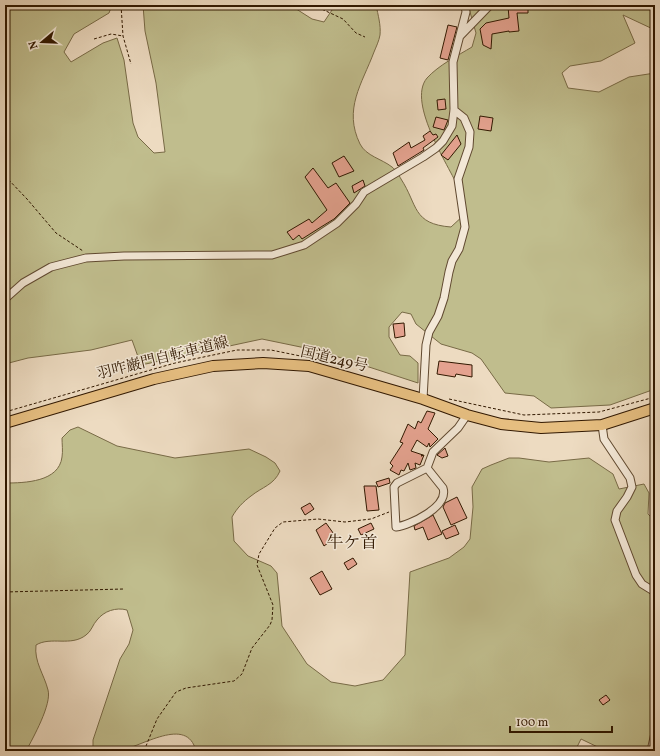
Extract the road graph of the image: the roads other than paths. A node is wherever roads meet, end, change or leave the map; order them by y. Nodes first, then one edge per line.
1 (465, 5) edge
2 (490, 5) edge
3 (460, 37) junction
4 (454, 110) junction
5 (5, 298) edge
6 (423, 399) junction
7 (655, 408) edge
8 (467, 415) junction
9 (5, 423) edge
10 (602, 425) junction
11 (427, 468) junction
12 (655, 592) edge
13 (655, 733) edge
14 (651, 751) edge

1 - 3 street
2 - 3 street
3 - 4 street
4 - 5 street
4 - 6 street
6 - 8 highway, 国道249号
6 - 9 highway, 国道249号
7 - 10 highway, 国道249号
8 - 10 highway, 国道249号
8 - 11 street
10 - 12 street
11 - 11 street
13 - 14 street

